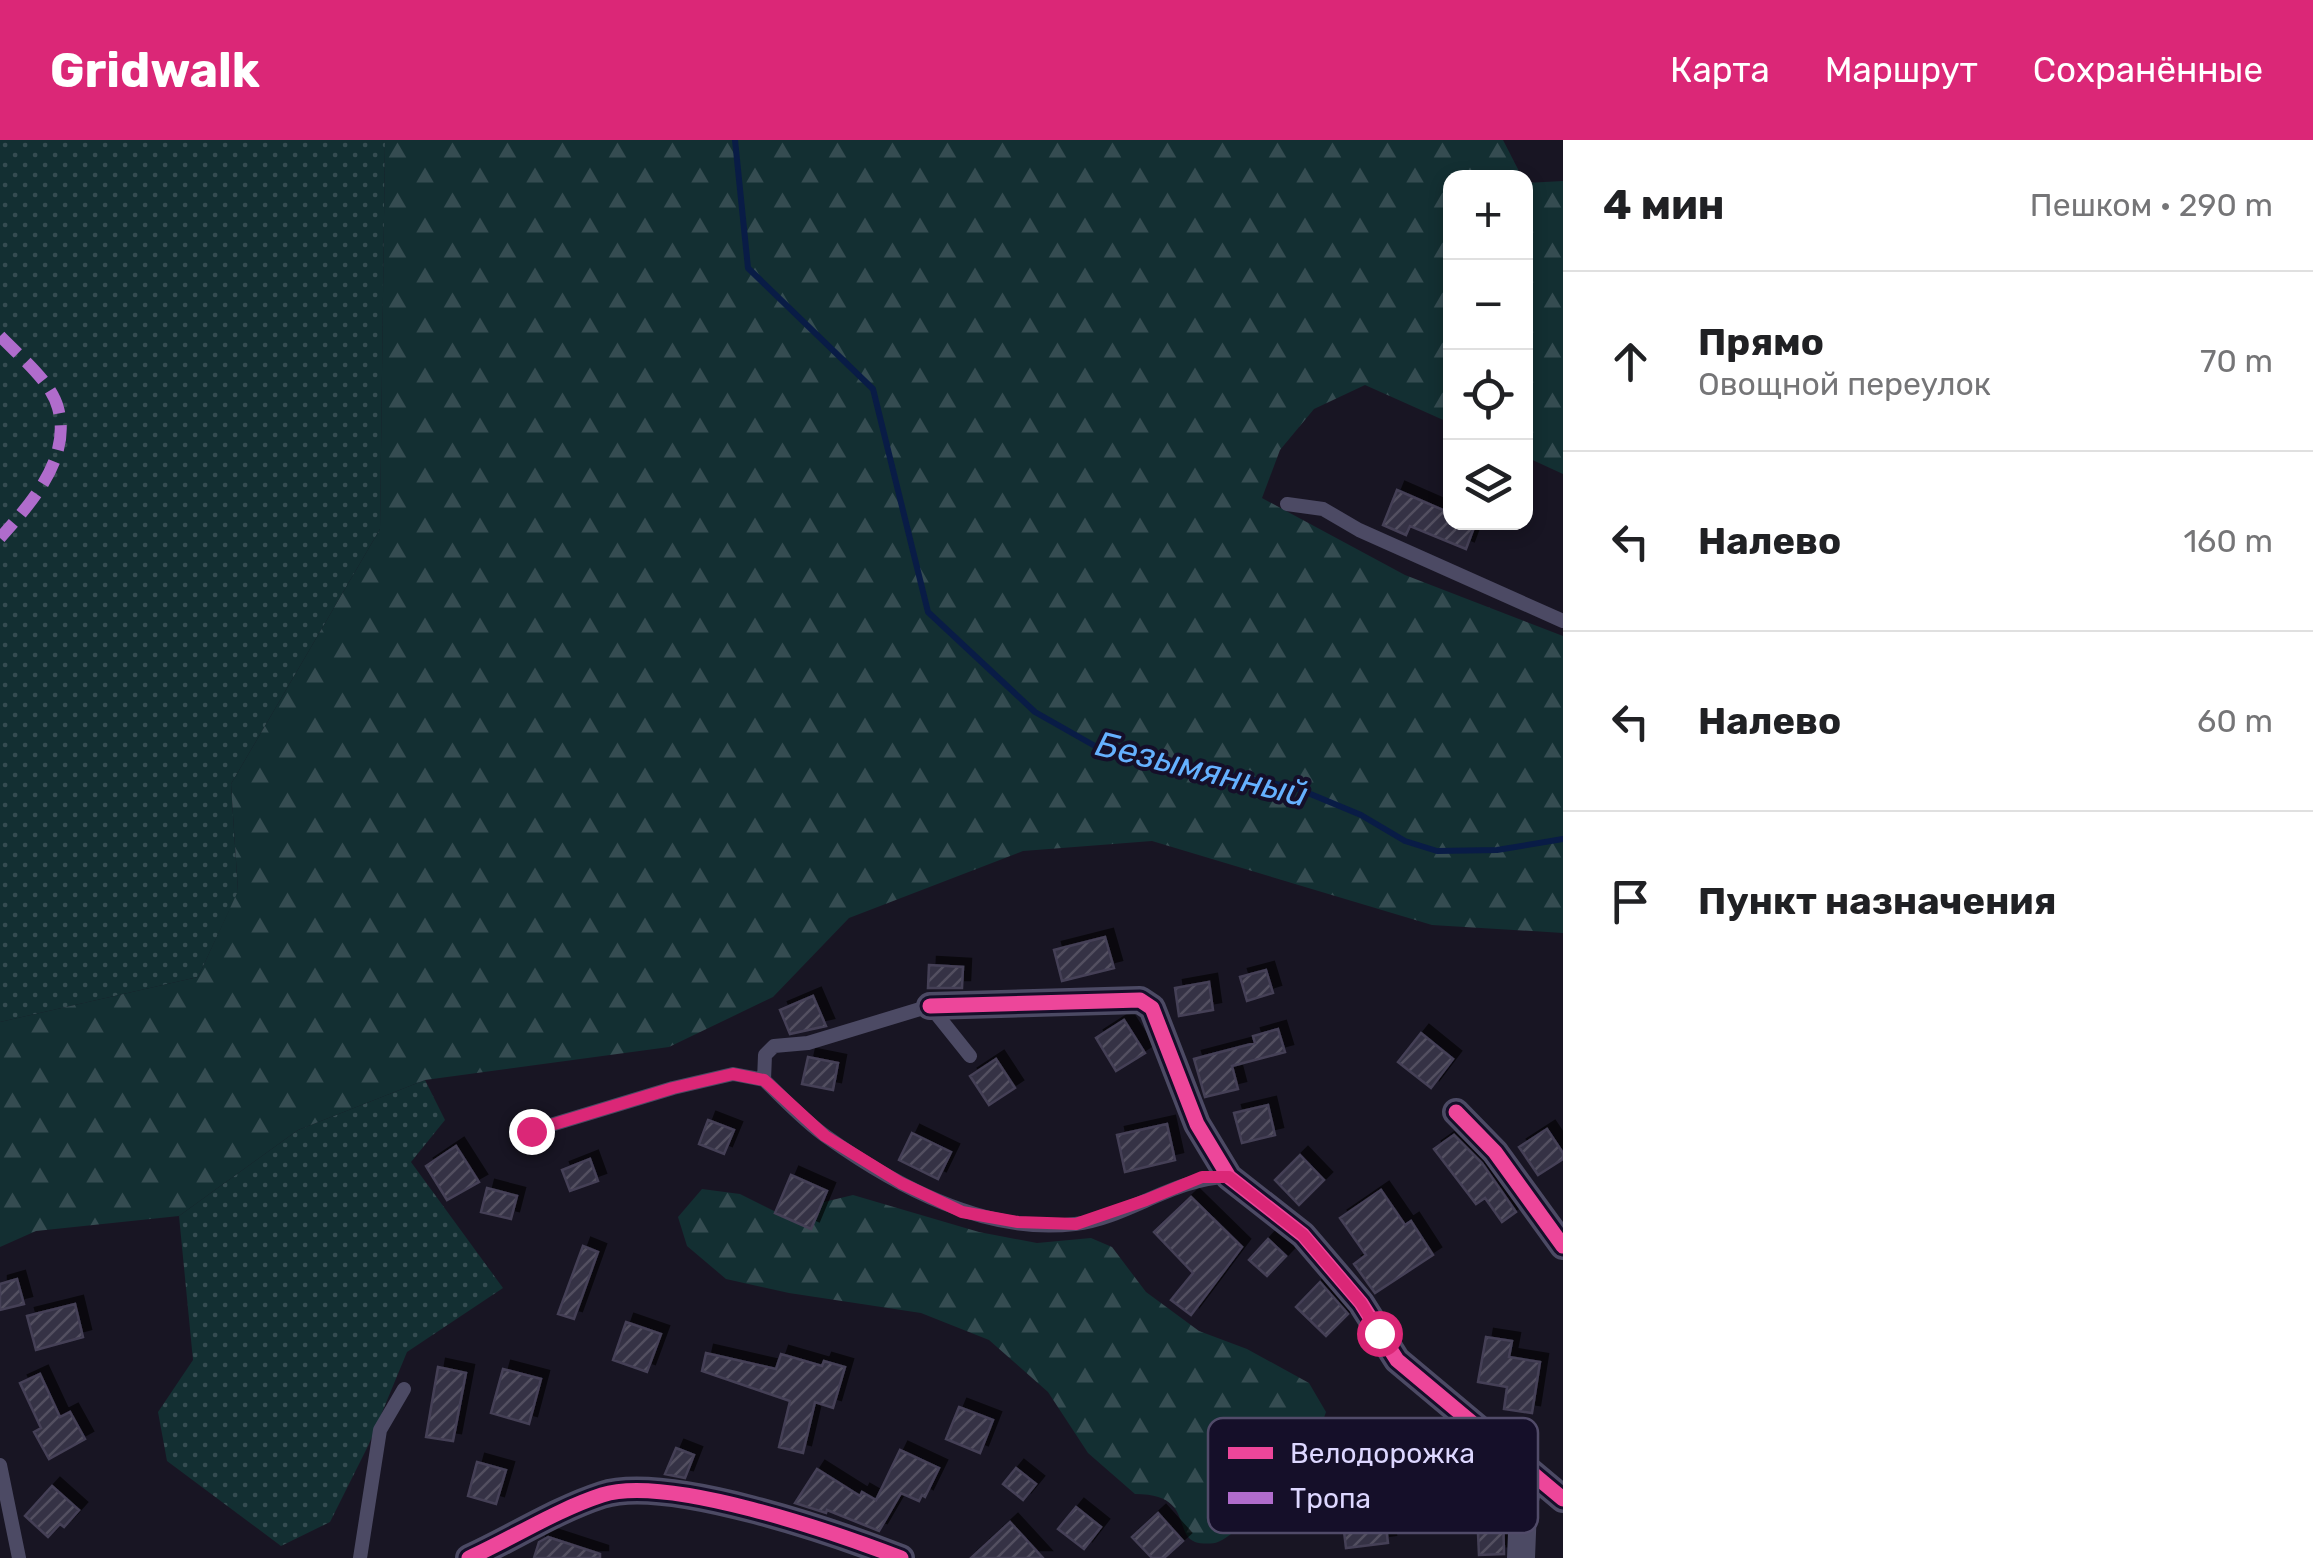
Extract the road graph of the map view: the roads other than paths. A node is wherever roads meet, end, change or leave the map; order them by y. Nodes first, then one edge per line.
1 (1287, 504) dead end
2 (1563, 620) edge
3 (930, 1006) junction
4 (970, 1056) dead end
5 (764, 1080) junction
6 (1456, 1112) dead end
7 (531, 1131) dead end
8 (1229, 1177) junction
9 (1563, 1246) edge
10 (404, 1389) dead end
11 (1465, 1418) edge
12 (0, 1465) edge
13 (1538, 1480) edge
14 (1563, 1500) edge
15 (1522, 1533) edge
16 (19, 1558) edge
17 (360, 1558) edge
18 (469, 1558) edge
19 (901, 1558) edge
20 (1521, 1558) edge

1 - 2 lane
3 - 4 lane
3 - 5 lane
3 - 8 street
5 - 7 lane
5 - 8 lane
6 - 9 street
8 - 11 street
10 - 17 lane
12 - 16 lane
13 - 14 street
15 - 20 street
18 - 19 street

